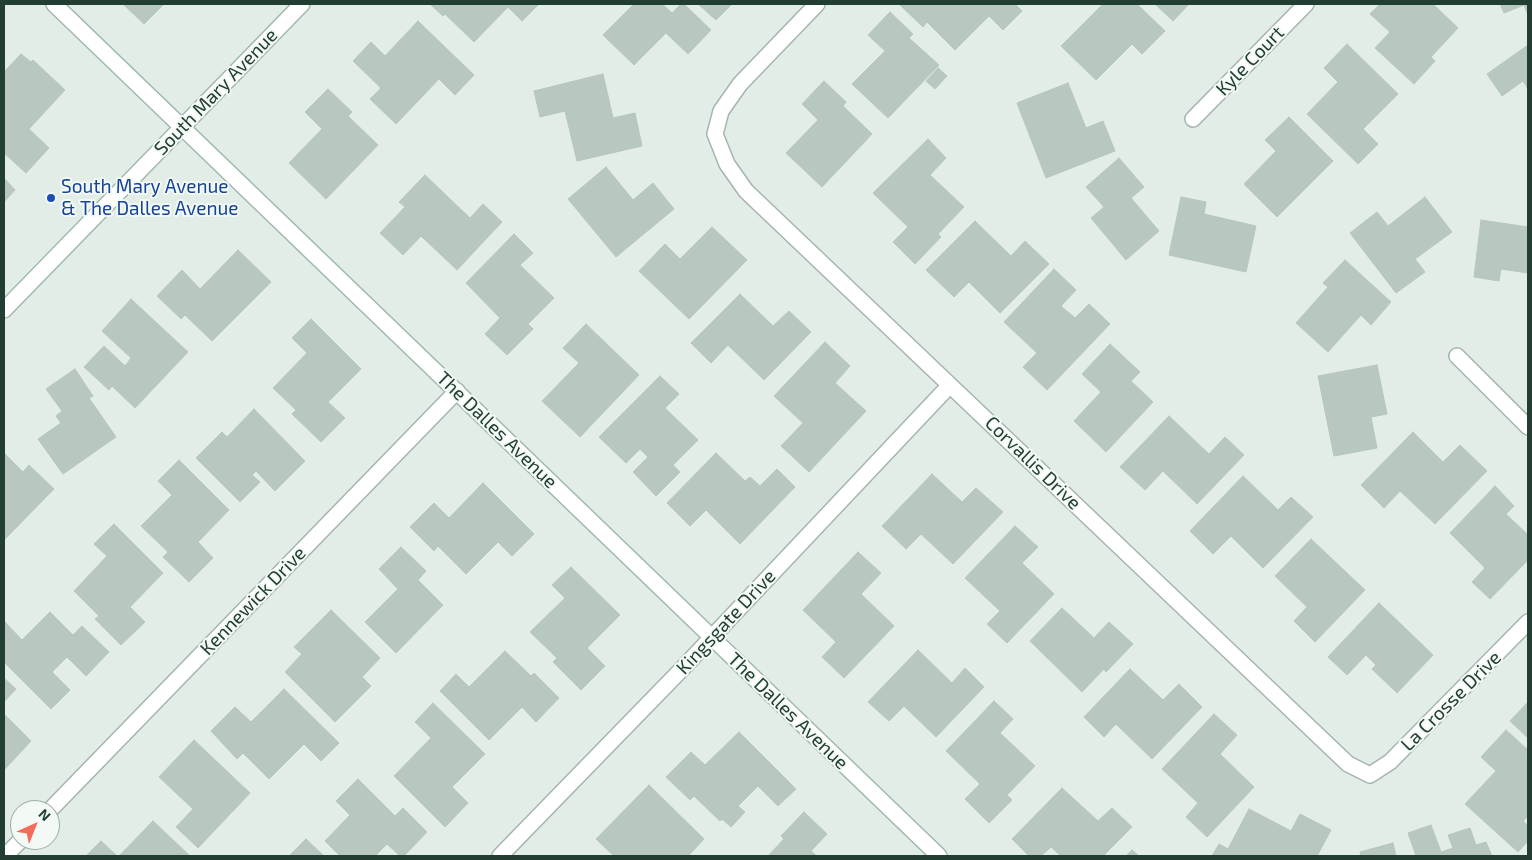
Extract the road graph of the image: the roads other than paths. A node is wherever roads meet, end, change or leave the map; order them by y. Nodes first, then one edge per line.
1 (54, 4) edge
2 (302, 4) edge
3 (817, 4) edge
4 (1306, 4) edge
5 (1193, 119) dead end
6 (182, 126) junction
7 (4, 310) edge
8 (1457, 356) dead end
9 (950, 385) junction
10 (457, 392) junction
11 (1528, 427) edge
12 (1528, 622) edge
13 (712, 637) junction
14 (1370, 775) joint
15 (60, 800) edge
16 (500, 856) edge
17 (938, 856) edge

1 - 6 street, The Dalles Avenue
2 - 6 street, South Mary Avenue
3 - 9 street, Corvallis Drive
4 - 5 street, Kyle Court
6 - 7 street, South Mary Avenue
6 - 10 street, The Dalles Avenue
8 - 11 street
9 - 13 street, Kingsgate Drive
9 - 14 street, Corvallis Drive
10 - 13 street, The Dalles Avenue
10 - 15 street, Kennewick Drive
12 - 14 street, La Crosse Drive
13 - 16 street, Kingsgate Drive
13 - 17 street, The Dalles Avenue

